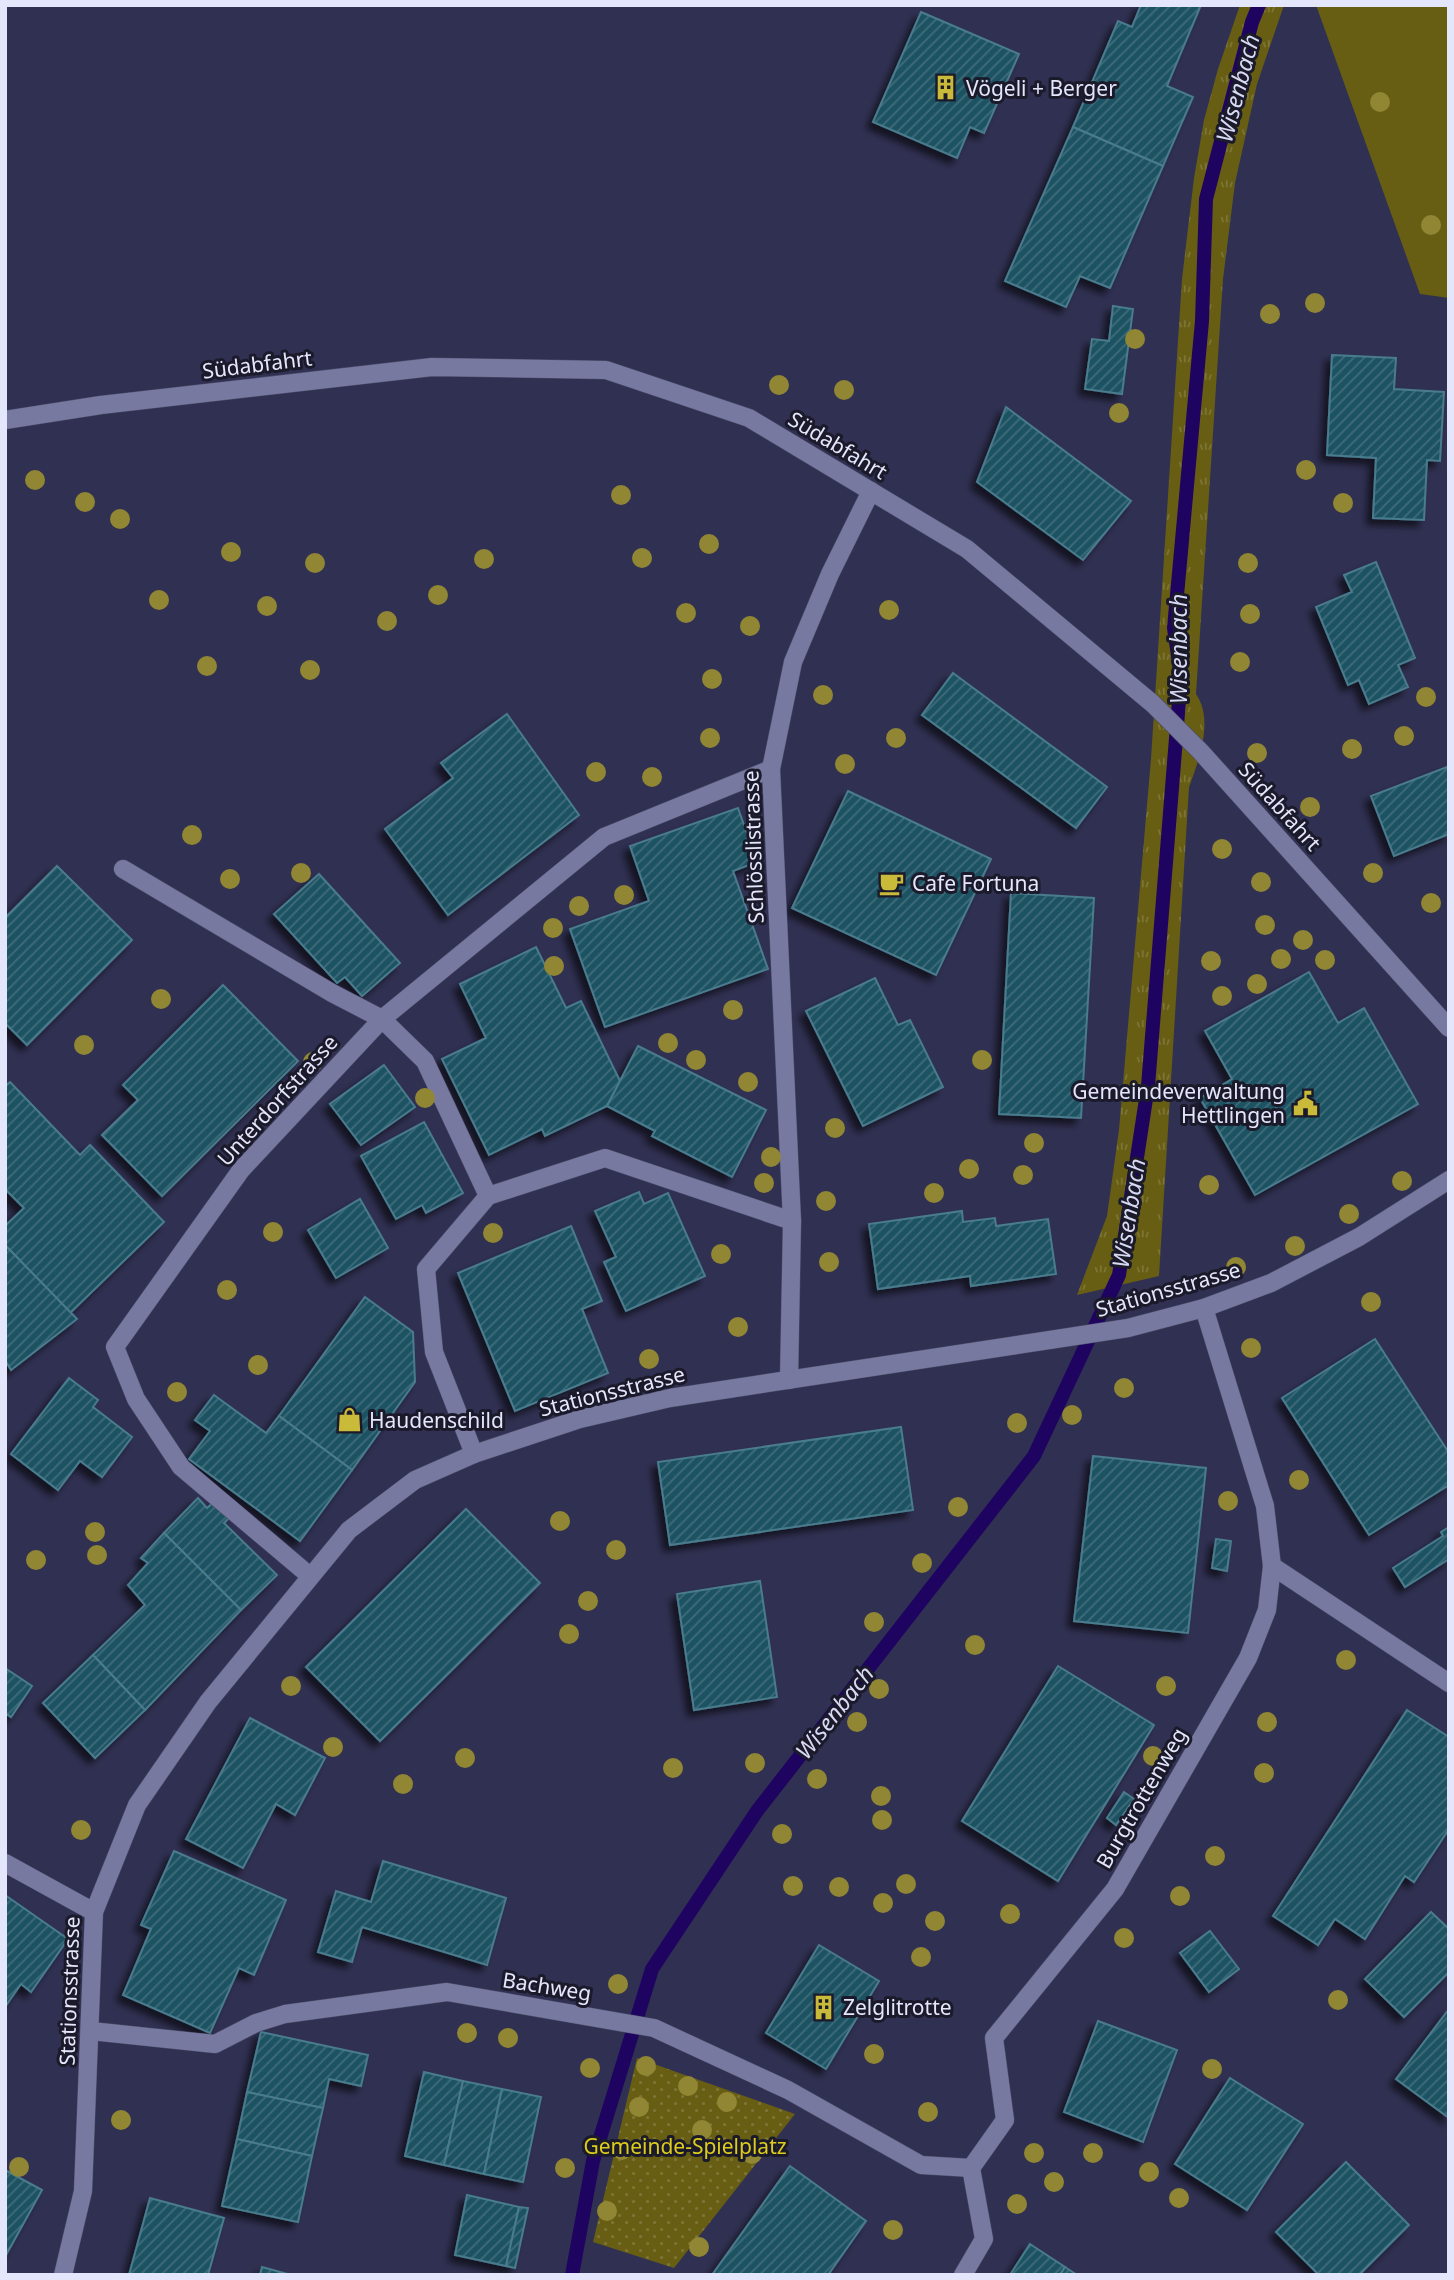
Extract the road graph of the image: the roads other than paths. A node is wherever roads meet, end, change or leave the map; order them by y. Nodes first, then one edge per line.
1 (5, 420) edge
2 (871, 491) junction
3 (771, 769) junction
4 (123, 869) dead end
5 (382, 1020) junction
6 (1449, 1028) edge
7 (1449, 1180) edge
8 (488, 1196) junction
9 (792, 1221) junction
10 (1204, 1308) junction
11 (789, 1380) junction
12 (474, 1454) junction
13 (1272, 1566) junction
14 (310, 1576) junction
15 (1449, 1683) edge
16 (5, 1863) edge
17 (94, 1912) junction
18 (91, 2031) junction
19 (971, 2168) junction
20 (63, 2275) edge
21 (963, 2275) edge

1 - 2 street, Südabfahrt
2 - 3 street, Schlösslistrasse
2 - 6 street, Südabfahrt
3 - 5 street, Unterdorfstrasse
3 - 9 street, Schlösslistrasse
4 - 5 street
5 - 8 street
5 - 14 street, Unterdorfstrasse
7 - 10 street, Stationsstrasse
8 - 9 street
8 - 12 street
9 - 11 street, Schlösslistrasse
10 - 11 street, Stationsstrasse
10 - 13 street, Burgtrottenweg
11 - 12 street, Stationsstrasse
12 - 14 street, Stationsstrasse
13 - 15 street
13 - 19 street, Burgtrottenweg
14 - 17 street, Stationsstrasse
16 - 17 street
17 - 18 street, Stationsstrasse
18 - 19 street, Bachweg
18 - 20 street, Stationsstrasse
19 - 21 street

